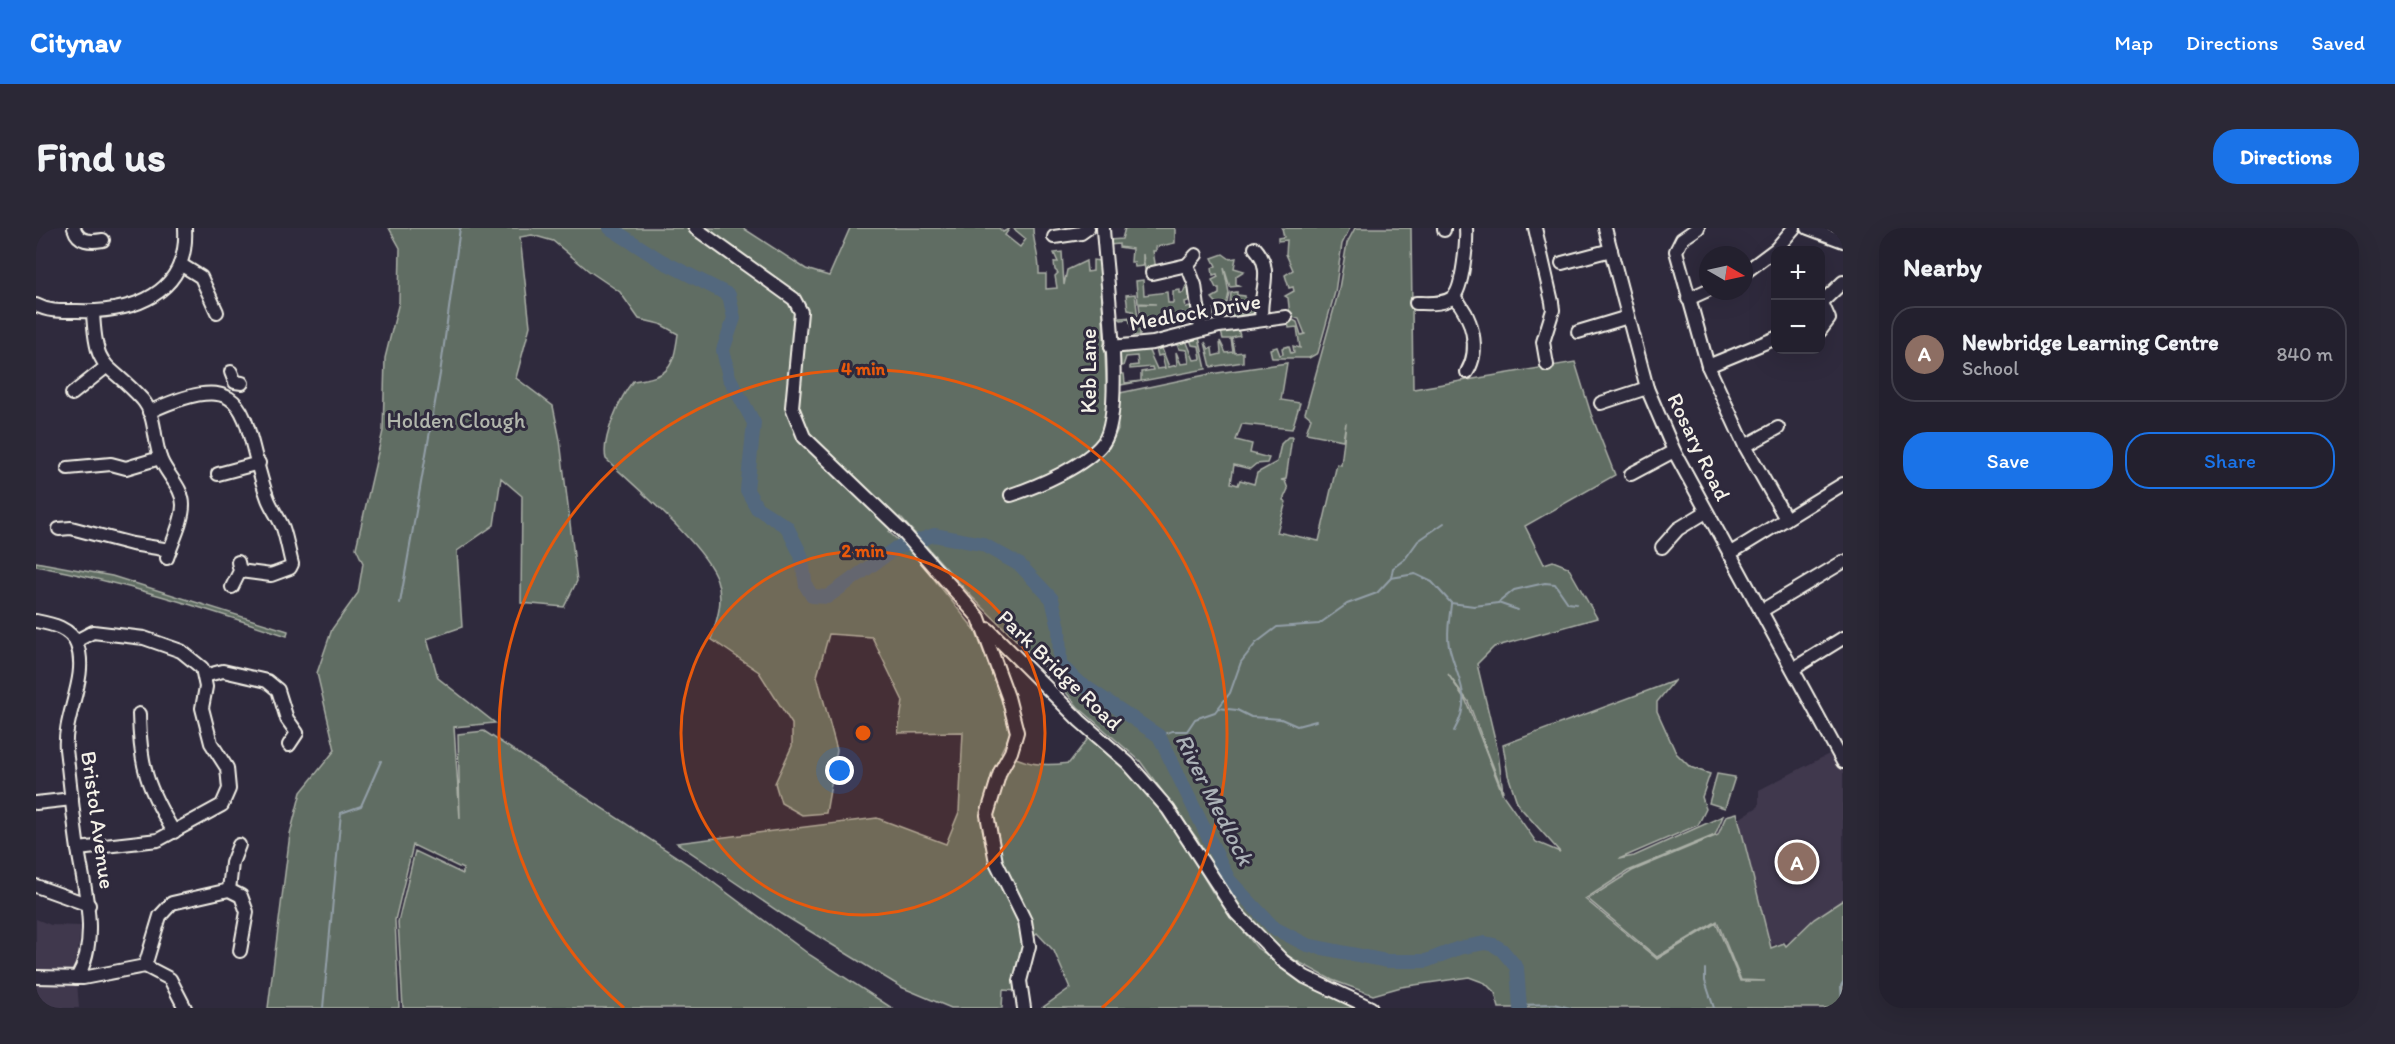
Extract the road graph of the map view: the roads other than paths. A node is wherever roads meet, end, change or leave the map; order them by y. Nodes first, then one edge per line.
1 (74, 228) edge
2 (185, 228) edge
3 (695, 228) edge
4 (1089, 228) edge
5 (1103, 228) edge
6 (1466, 228) edge
7 (1535, 228) edge
8 (1605, 228) edge
9 (1698, 228) edge
10 (1794, 228) edge
11 (1808, 228) edge
12 (1057, 234) edge
13 (103, 240) dead end
14 (1843, 241) edge
15 (1253, 246) dead end
16 (1611, 250) junction
17 (1196, 255) dead end
18 (1562, 263) dead end
19 (180, 264) junction
20 (1187, 266) junction
21 (1753, 266) edge
22 (1152, 273) dead end
23 (1843, 282) edge
24 (1699, 294) edge
25 (1454, 297) junction
26 (1688, 299) junction
27 (1824, 300) edge
28 (1416, 303) dead end
29 (36, 306) edge
30 (212, 311) dead end
31 (1825, 311) edge
32 (93, 312) junction
33 (1286, 317) dead end
34 (1628, 317) junction
35 (1262, 320) junction
36 (1825, 325) edge
37 (1201, 330) junction
38 (1578, 332) dead end
39 (1771, 340) edge
40 (1111, 347) junction
41 (1547, 365) dead end
42 (1472, 366) dead end
43 (1708, 366) junction
44 (106, 367) junction
45 (236, 379) dead end
46 (1647, 388) junction
47 (72, 394) dead end
48 (229, 398) junction
49 (1601, 403) dead end
50 (149, 412) junction
51 (1778, 428) dead end
52 (1745, 446) junction
53 (1674, 451) junction
54 (160, 458) junction
55 (259, 464) junction
56 (68, 468) dead end
57 (218, 474) dead end
58 (1631, 474) dead end
59 (1843, 484) edge
60 (1011, 495) dead end
61 (1706, 512) junction
62 (1786, 519) junction
63 (59, 529) dead end
64 (1662, 547) dead end
65 (1729, 554) junction
66 (1843, 562) edge
67 (232, 587) dead end
68 (1761, 611) junction
69 (36, 621) edge
70 (984, 630) junction
71 (1843, 638) edge
72 (76, 642) junction
73 (1793, 669) junction
74 (204, 676) junction
75 (139, 714) dead end
76 (289, 745) dead end
77 (1843, 762) edge
78 (72, 799) junction
79 (36, 803) edge
80 (174, 832) junction
81 (239, 845) dead end
82 (78, 849) junction
83 (36, 886) edge
84 (229, 890) junction
85 (89, 905) junction
86 (240, 951) dead end
87 (144, 966) junction
88 (36, 977) edge
89 (77, 978) junction
90 (185, 1008) edge
91 (1024, 1008) edge
92 (1371, 1008) edge

1 - 13 street
2 - 19 street
3 - 70 street, Park Bridge Road
4 - 12 street
5 - 40 street, Keb Lane
6 - 25 street
7 - 41 street
8 - 16 street, Rosary Road
9 - 26 street
10 - 21 street
11 - 14 street
15 - 35 street
16 - 18 street
16 - 34 street, Rosary Road
17 - 20 street
19 - 30 street
19 - 32 street
20 - 22 street
20 - 37 street
23 - 27 street
24 - 26 street
25 - 28 street
25 - 42 street
26 - 43 street
29 - 32 street
31 - 36 street
32 - 44 street
33 - 35 street, Medlock Drive
34 - 38 street
34 - 46 street, Rosary Road
35 - 37 street, Medlock Drive
37 - 40 street, Medlock Drive
39 - 43 street
40 - 60 street, Keb Lane
43 - 52 street
44 - 47 street
44 - 50 street
45 - 48 street
46 - 49 street
46 - 53 street, Rosary Road
48 - 50 street
48 - 55 street
50 - 54 street
51 - 52 street
52 - 62 street
53 - 58 street
53 - 61 street, Rosary Road
54 - 56 street
54 - 63 street
55 - 57 street
55 - 67 street
59 - 62 street
61 - 64 street
61 - 65 street, Rosary Road
62 - 65 street
65 - 68 street, Rosary Road
66 - 68 street
68 - 73 street, Rosary Road
69 - 72 street
70 - 91 street
70 - 92 street, Park Bridge Road
71 - 73 street
72 - 74 street
72 - 78 street, Bristol Avenue
73 - 77 street, Rosary Road
74 - 76 street
74 - 80 street
75 - 80 street
78 - 79 street
78 - 82 street, Bristol Avenue
80 - 82 street
81 - 84 street
82 - 85 street, Bristol Avenue
83 - 85 street
84 - 86 street
84 - 87 street
85 - 89 street, Bristol Avenue
87 - 89 street
87 - 90 street
88 - 89 street

